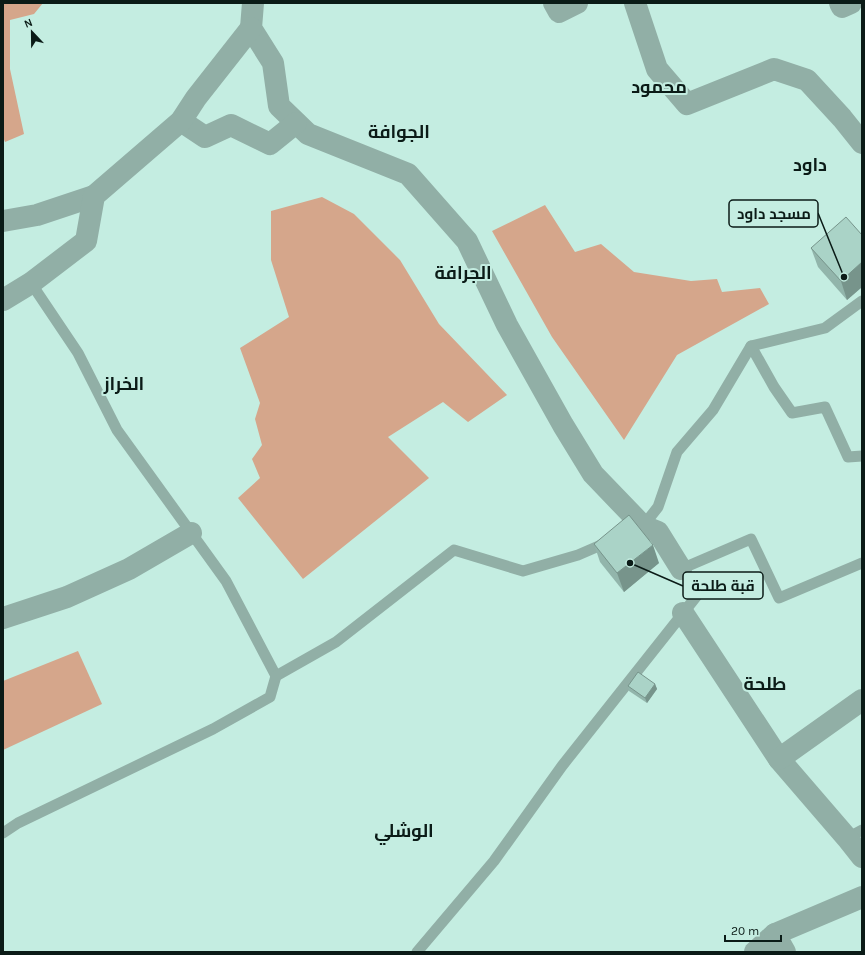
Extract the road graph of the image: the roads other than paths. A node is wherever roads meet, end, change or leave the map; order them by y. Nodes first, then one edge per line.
1 (253, 3) edge
2 (554, 3) edge
3 (578, 3) edge
4 (635, 3) edge
5 (840, 3) edge
6 (851, 3) edge
7 (251, 28) junction
8 (181, 121) junction
9 (296, 123) junction
10 (862, 143) edge
11 (94, 196) junction
12 (3, 221) edge
13 (32, 283) junction
14 (3, 300) edge
15 (862, 301) edge
16 (751, 346) junction
17 (862, 456) edge
18 (631, 532) junction
19 (191, 533) junction
20 (862, 563) edge
21 (681, 569) junction
22 (683, 613) junction
23 (3, 618) edge
24 (276, 676) junction
25 (862, 700) edge
26 (778, 759) junction
27 (3, 833) edge
28 (855, 834) edge
29 (862, 857) edge
30 (862, 897) edge
31 (780, 943) edge
32 (418, 952) edge
33 (755, 952) edge

1 - 7 street
2 - 3 street
4 - 10 street
5 - 6 street
7 - 8 street
7 - 9 street
8 - 9 street
8 - 11 street
9 - 18 street
11 - 12 street
11 - 13 street
13 - 14 street
13 - 19 lane
15 - 16 lane
16 - 17 lane
16 - 18 lane
18 - 21 street
18 - 24 lane
19 - 23 street
19 - 24 lane
20 - 21 lane
21 - 22 lane
22 - 26 street
22 - 32 lane
24 - 27 lane
25 - 26 street
26 - 28 street
28 - 29 street
30 - 31 street
31 - 33 street

